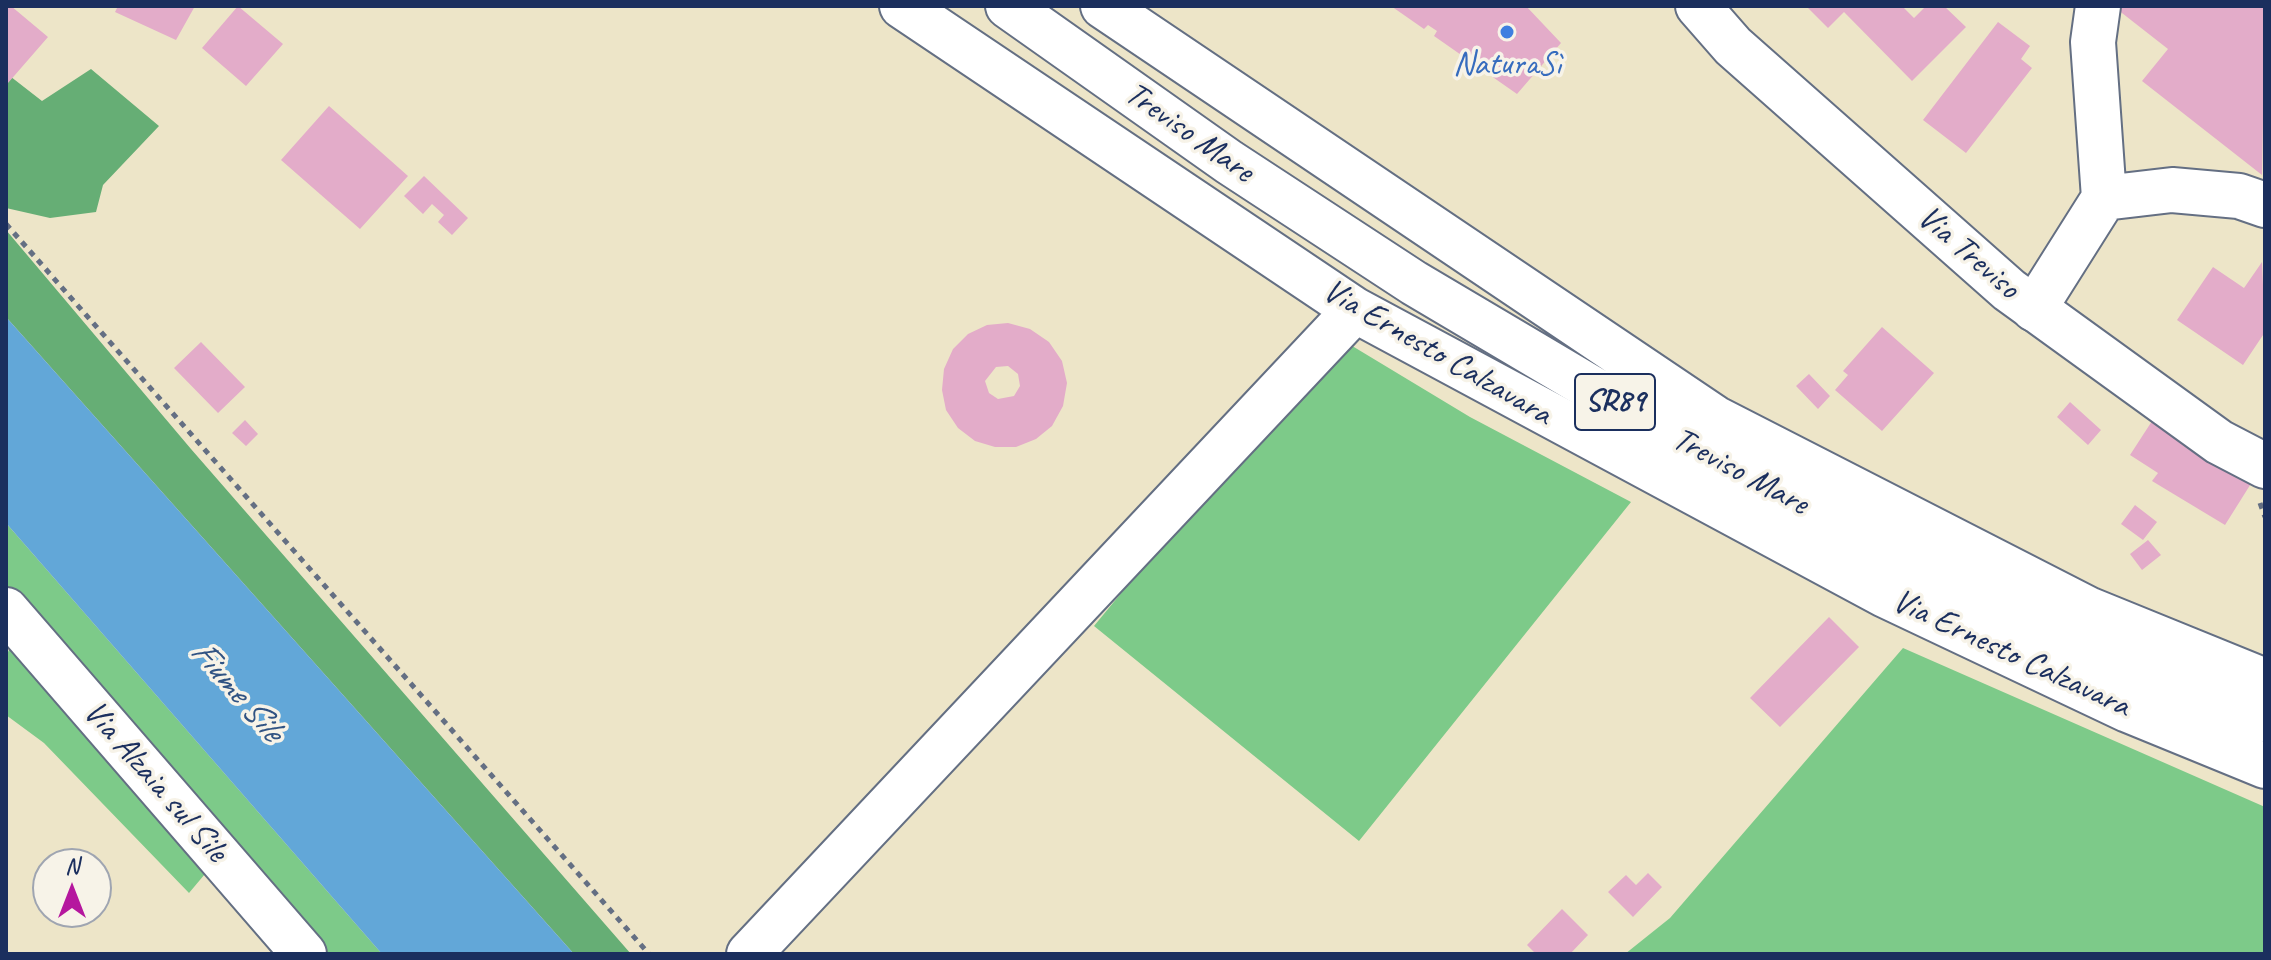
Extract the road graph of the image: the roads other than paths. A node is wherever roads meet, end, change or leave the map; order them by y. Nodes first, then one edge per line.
1 (902, 6) edge
2 (1008, 6) edge
3 (1103, 6) edge
4 (1698, 6) edge
5 (2098, 6) edge
6 (2104, 198) junction
7 (2265, 205) edge
8 (2034, 309) junction
9 (1355, 310) junction
10 (2265, 466) edge
11 (6, 610) edge
12 (2265, 681) edge
13 (2265, 720) edge
14 (2265, 766) edge
15 (304, 954) edge
16 (749, 954) edge

1 - 9 main road, Via Ernesto Calzavara
2 - 13 main road, Treviso Mare / SR89
3 - 12 main road, Treviso Mare / SR89
4 - 8 main road, Via Treviso
5 - 6 main road
6 - 7 main road
6 - 8 main road
8 - 10 main road, Via Treviso
9 - 14 main road, Via Ernesto Calzavara
9 - 16 main road
11 - 15 main road, Via Alzaia sul Sile

